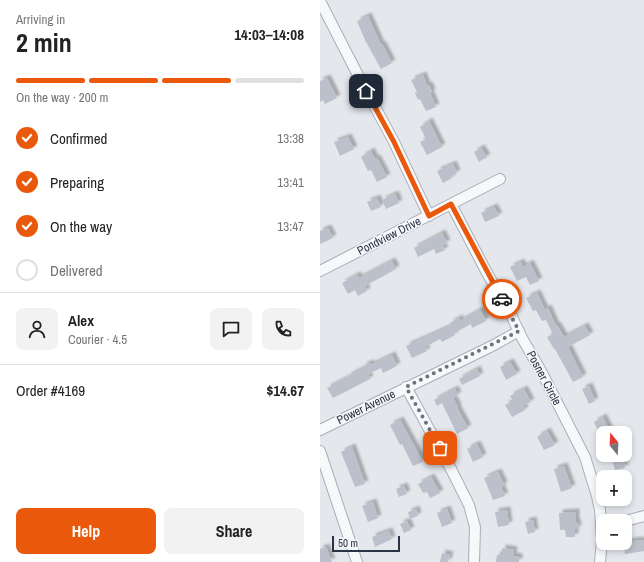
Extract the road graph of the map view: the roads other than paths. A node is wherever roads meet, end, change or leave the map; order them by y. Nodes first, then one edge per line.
1 (320, 1) edge
2 (500, 179) dead end
3 (451, 204) junction
4 (429, 216) junction
5 (320, 271) edge
6 (519, 331) junction
7 (406, 387) junction
8 (320, 430) edge
9 (320, 451) edge
10 (600, 514) edge
11 (644, 516) edge
12 (632, 520) edge
13 (602, 550) edge
14 (357, 562) edge
15 (474, 562) edge
16 (600, 562) edge

1 - 4 street
2 - 3 street, Pondview Drive
3 - 4 street, Pondview Drive
3 - 6 street, Posner Circle
4 - 5 street, Pondview Drive
6 - 7 street, Power Avenue
6 - 10 street, Posner Circle
7 - 8 street, Power Avenue
7 - 15 street
9 - 14 street
11 - 12 street
13 - 16 street, Posner Circle

